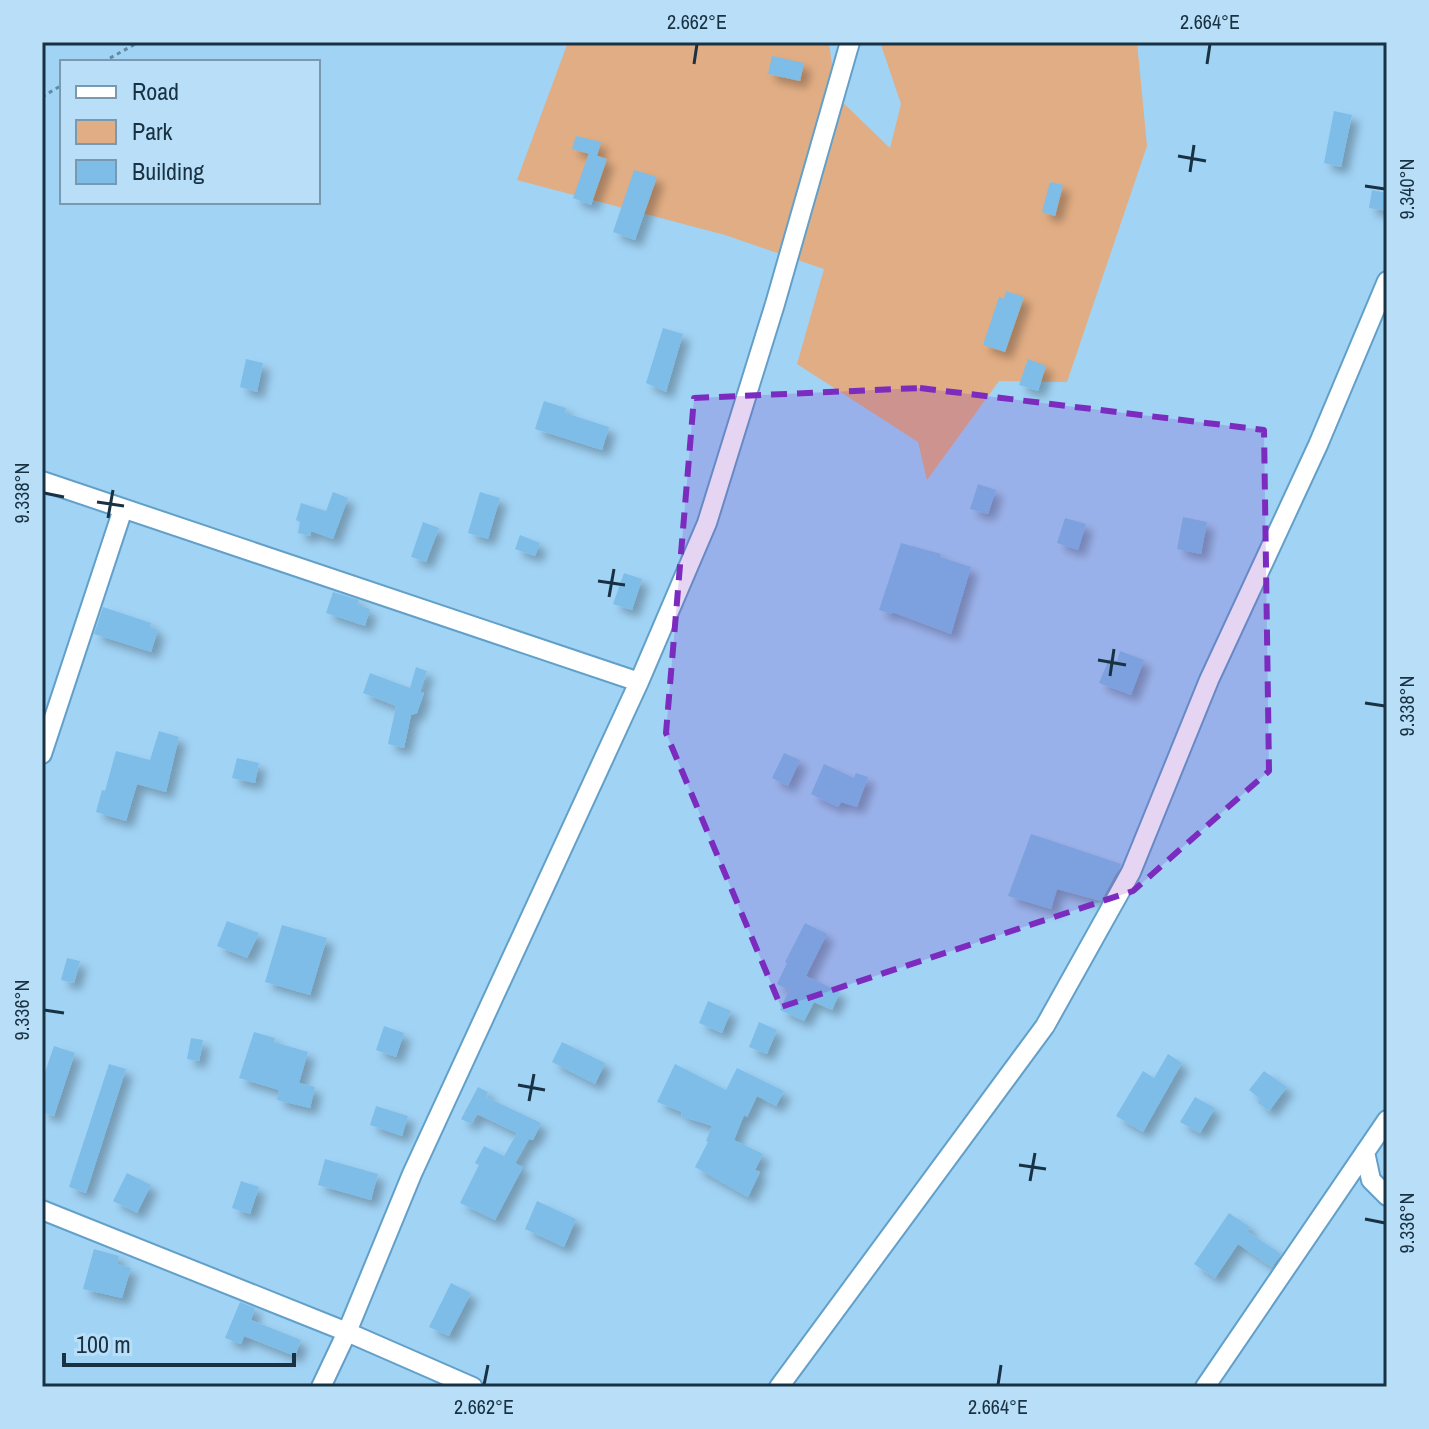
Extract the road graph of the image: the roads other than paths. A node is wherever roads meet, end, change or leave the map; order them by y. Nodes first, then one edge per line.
1 (850, 42) edge
2 (1387, 281) edge
3 (42, 481) edge
4 (123, 509) junction
5 (639, 682) junction
6 (42, 754) edge
7 (1387, 1120) edge
8 (1365, 1152) junction
9 (1387, 1196) edge
10 (42, 1210) edge
11 (347, 1332) junction
12 (321, 1387) edge
13 (473, 1387) edge
14 (779, 1387) edge
15 (1205, 1387) edge

1 - 5 street
2 - 14 street
3 - 4 street
4 - 5 street
4 - 6 street
5 - 11 street
7 - 8 street
8 - 9 street
8 - 15 street
10 - 11 street
11 - 12 street
11 - 13 street

